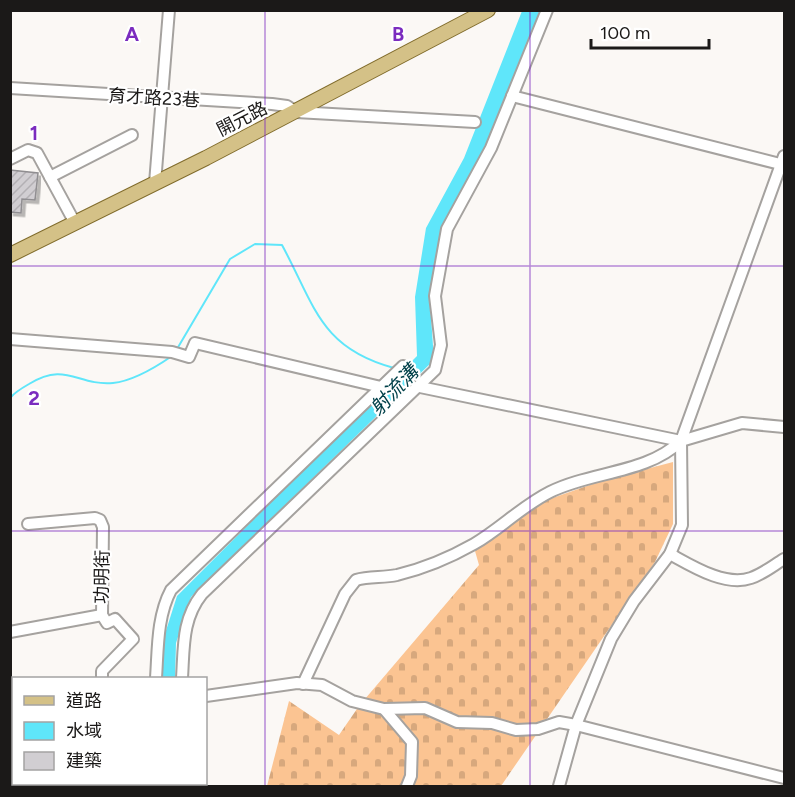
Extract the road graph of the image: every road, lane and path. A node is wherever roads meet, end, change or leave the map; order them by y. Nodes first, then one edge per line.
1 (169, 10) edge
2 (488, 10) edge
3 (547, 10) edge
4 (10, 88) edge
5 (512, 96) junction
6 (162, 99) junction
7 (296, 112) junction
8 (475, 122) dead end
9 (132, 135) dead end
10 (10, 159) edge
11 (784, 162) edge
12 (50, 177) junction
13 (155, 183) junction
14 (75, 223) junction
15 (10, 255) edge
16 (10, 339) edge
17 (403, 366) dead end
18 (385, 384) junction
19 (420, 387) junction
20 (784, 427) edge
21 (681, 441) junction
22 (28, 524) dead end
23 (670, 554) junction
24 (784, 559) edge
25 (102, 615) junction
26 (10, 632) edge
27 (102, 677) edge
28 (156, 677) edge
29 (182, 677) edge
30 (303, 684) junction
31 (207, 696) edge
32 (384, 709) junction
33 (576, 725) junction
34 (784, 778) edge
35 (407, 786) edge
36 (560, 786) edge

1 - 6 street
2 - 7 main road, 開元路
3 - 5 street
4 - 6 street, 育才路23巷
5 - 11 street
5 - 19 street
6 - 7 street, 育才路23巷
6 - 13 street
7 - 8 street, 育才路23巷
7 - 13 main road, 開元路
9 - 12 street
10 - 12 street
11 - 21 street
12 - 14 street
13 - 14 main road, 開元路
14 - 15 main road, 開元路
16 - 18 street
17 - 18 street
18 - 28 street
19 - 21 street
19 - 29 street
20 - 21 street
21 - 23 street
21 - 30 street
22 - 25 street, 功明街
23 - 24 street
23 - 33 street
25 - 26 street, 功明街
25 - 27 street
30 - 31 street
30 - 32 street
32 - 33 street
32 - 35 street
33 - 34 street
33 - 36 street

